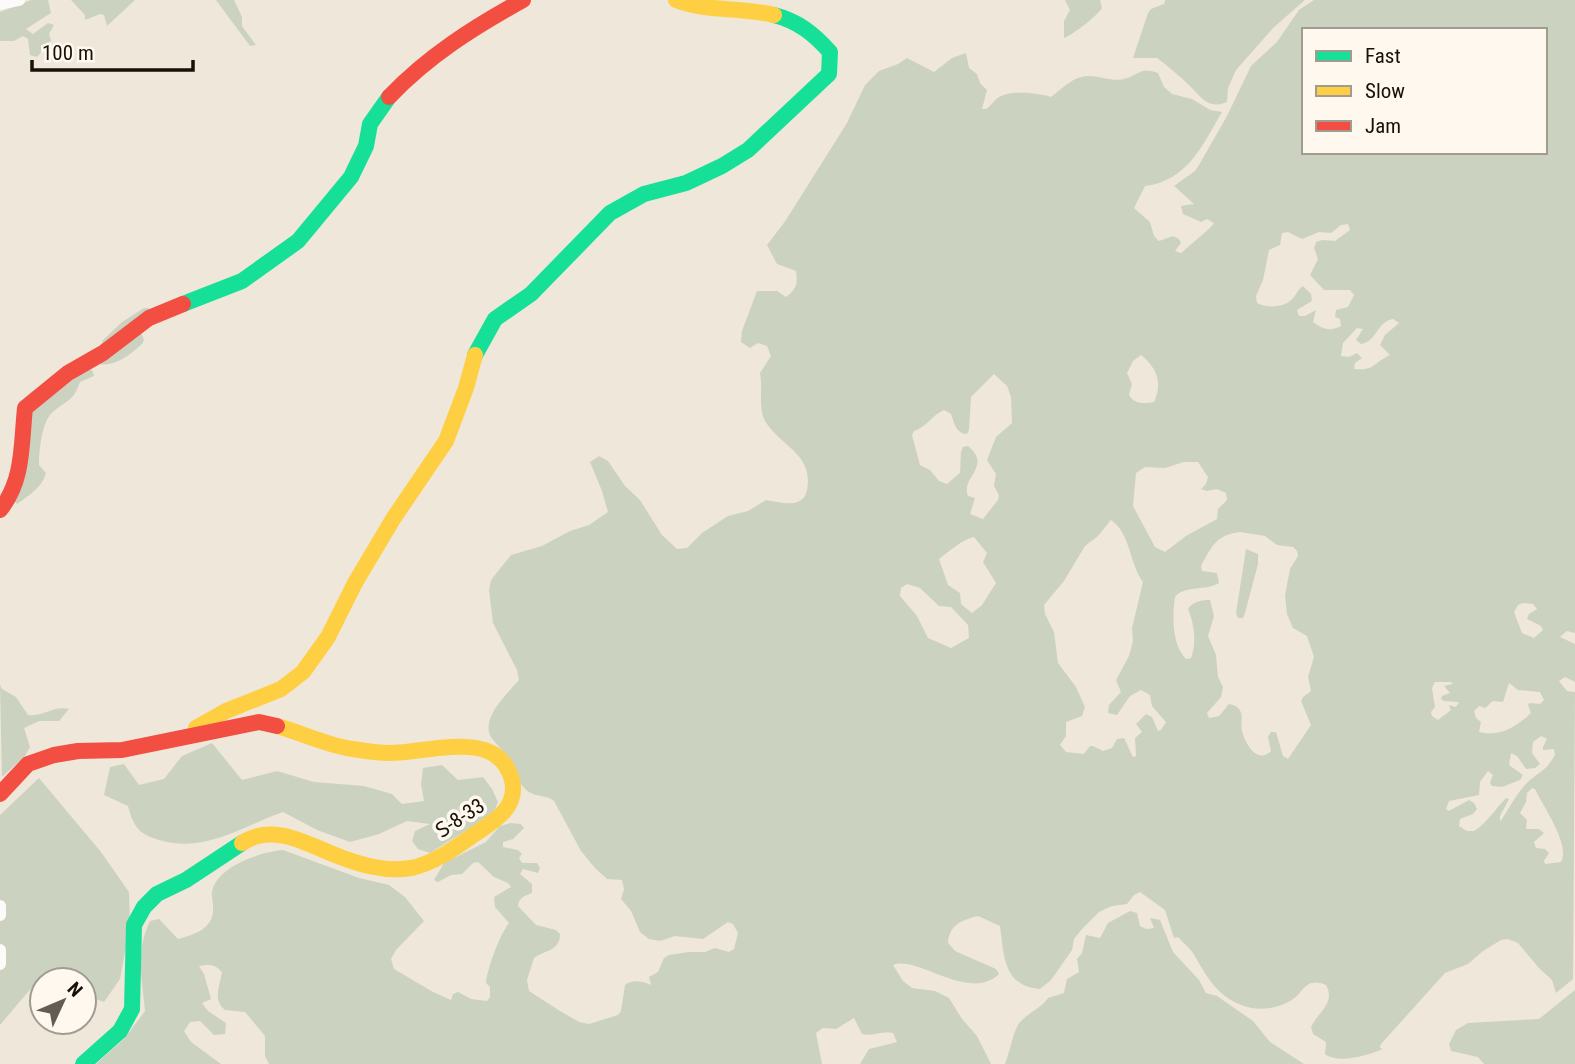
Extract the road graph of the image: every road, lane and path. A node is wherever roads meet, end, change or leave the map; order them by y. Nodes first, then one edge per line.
1 (19, 0) edge
2 (523, 0) edge
3 (676, 0) edge
4 (0, 4) edge
5 (0, 510) edge
6 (186, 737) junction
7 (0, 794) edge
8 (0, 906) edge
9 (0, 915) edge
10 (0, 950) edge
11 (0, 964) edge
12 (83, 1064) edge

1 - 4 street
2 - 5 street
3 - 6 street
6 - 7 street, Տ-8-33 / Տ-8-33
6 - 12 street, Տ-8-33 / Տ-8-33
8 - 9 street
10 - 11 street

